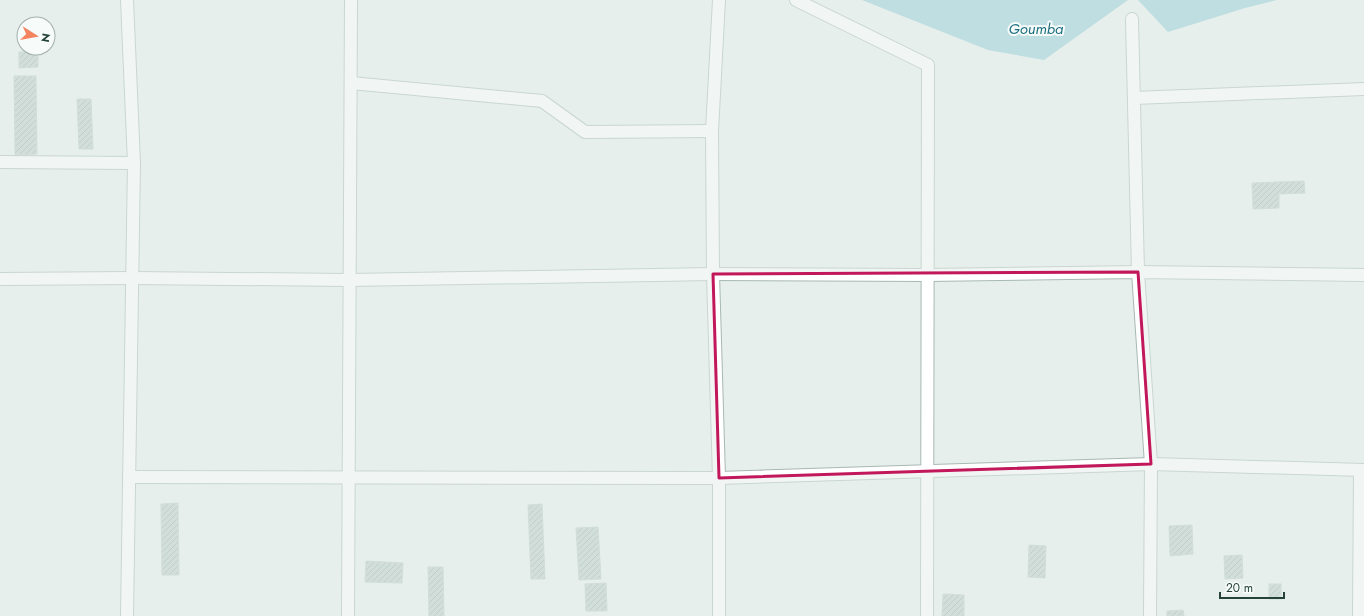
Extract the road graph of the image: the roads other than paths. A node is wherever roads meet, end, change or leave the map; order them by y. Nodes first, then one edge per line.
1 (127, 0) edge
2 (351, 0) edge
3 (718, 0) edge
4 (796, 0) edge
5 (1132, 19) dead end
6 (350, 83) junction
7 (1364, 89) edge
8 (1134, 98) junction
9 (712, 131) junction
10 (0, 162) edge
11 (134, 163) junction
12 (1138, 272) junction
13 (713, 274) junction
14 (1364, 274) edge
15 (927, 276) junction
16 (132, 278) junction
17 (0, 279) edge
18 (350, 280) junction
19 (1151, 464) junction
20 (1362, 470) edge
21 (927, 472) junction
22 (348, 476) junction
23 (129, 477) junction
24 (719, 478) junction
25 (127, 616) edge
26 (348, 616) edge
27 (719, 616) edge
28 (927, 616) edge
29 (1150, 616) edge
30 (1359, 616) edge

1 - 11 street
2 - 6 street
3 - 9 street
4 - 15 street
5 - 8 street
6 - 9 street
6 - 18 street
7 - 8 street
8 - 12 street
9 - 13 street
10 - 11 street
11 - 16 street
12 - 14 street
12 - 15 street
12 - 19 street
13 - 15 street
13 - 18 street
13 - 24 street
15 - 21 street
16 - 17 street
16 - 18 street
16 - 23 street
18 - 22 street
19 - 20 street
19 - 21 street
19 - 29 street
20 - 30 street
21 - 24 street
21 - 28 street
22 - 23 street
22 - 24 street
22 - 26 street
23 - 25 street
24 - 27 street

